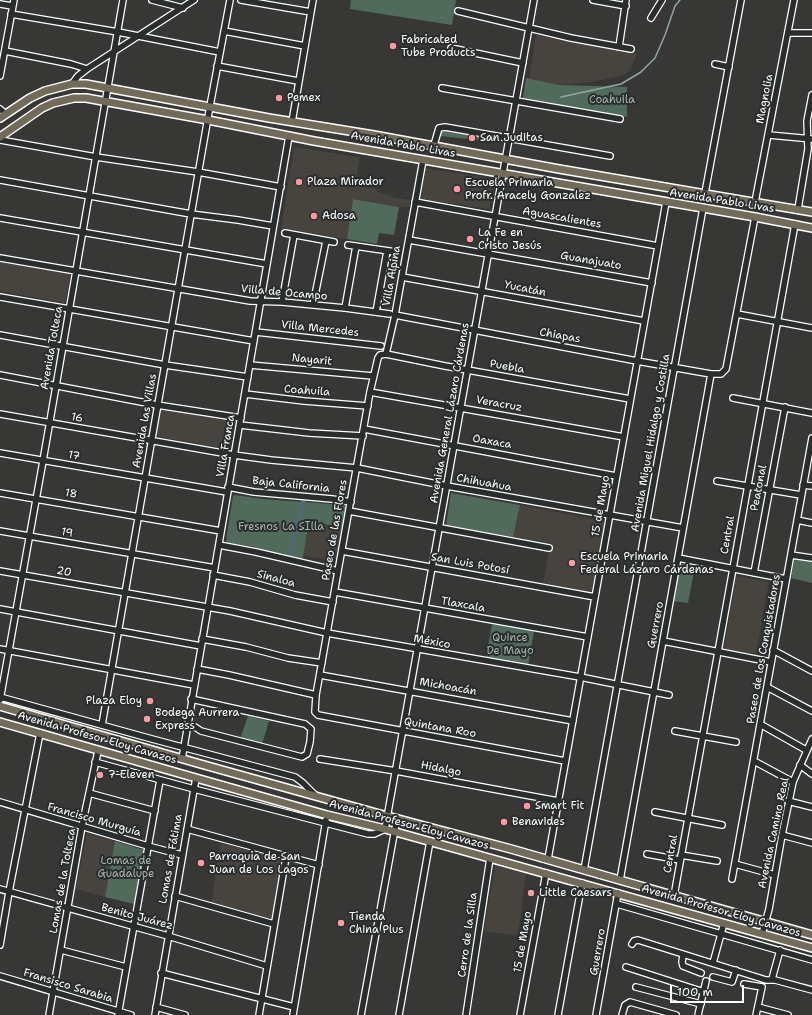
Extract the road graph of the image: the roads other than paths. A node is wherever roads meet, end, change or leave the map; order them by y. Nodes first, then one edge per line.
1 (123, 0) edge
2 (152, 0) edge
3 (194, 0) edge
4 (230, 0) edge
5 (241, 0) edge
6 (313, 0) edge
7 (534, 0) edge
8 (593, 0) edge
9 (662, 0) edge
10 (741, 0) edge
11 (794, 0) edge
12 (13, 3) edge
13 (274, 3) edge
14 (626, 3) edge
15 (0, 4) edge
16 (183, 8) junction
17 (458, 11) dead end
18 (311, 12) junction
19 (12, 14) junction
20 (651, 18) dead end
21 (530, 27) junction
22 (224, 31) junction
23 (118, 32) junction
24 (788, 33) junction
25 (812, 34) edge
26 (139, 36) junction
27 (0, 40) edge
28 (7, 41) junction
29 (305, 46) junction
30 (619, 47) junction
31 (451, 48) dead end
32 (631, 49) dead end
33 (5, 52) junction
34 (114, 52) junction
35 (220, 52) junction
36 (523, 63) junction
37 (715, 64) dead end
38 (217, 66) junction
39 (729, 67) junction
40 (87, 69) junction
41 (0, 76) edge
42 (298, 81) junction
43 (72, 84) junction
44 (108, 87) junction
45 (442, 88) dead end
46 (812, 95) edge
47 (106, 101) junction
48 (516, 102) junction
49 (811, 103) edge
50 (210, 106) junction
51 (0, 109) edge
52 (3, 116) edge
53 (620, 119) dead end
54 (208, 120) junction
55 (292, 122) junction
56 (768, 135) junction
57 (0, 136) edge
58 (289, 136) junction
59 (509, 139) junction
60 (810, 139) edge
61 (0, 140) edge
62 (434, 145) junction
63 (610, 156) dead end
64 (96, 157) junction
65 (506, 159) junction
66 (422, 160) junction
67 (198, 172) junction
68 (503, 174) junction
69 (0, 180) edge
70 (281, 187) junction
71 (705, 193) junction
72 (89, 195) junction
73 (415, 202) junction
74 (666, 202) junction
75 (755, 202) junction
76 (703, 208) junction
77 (798, 209) junction
78 (812, 212) edge
79 (191, 214) junction
80 (496, 216) junction
81 (755, 217) junction
82 (0, 218) edge
83 (795, 224) junction
84 (273, 226) junction
85 (812, 228) edge
86 (82, 233) junction
87 (285, 234) dead end
88 (294, 235) junction
89 (409, 240) junction
90 (326, 241) junction
91 (334, 242) dead end
92 (348, 245) dead end
93 (356, 246) junction
94 (658, 246) junction
95 (185, 250) junction
96 (387, 251) junction
97 (396, 252) dead end
98 (488, 255) junction
99 (0, 258) edge
100 (267, 264) junction
101 (76, 271) junction
102 (402, 277) junction
103 (652, 282) junction
104 (178, 288) junction
105 (482, 291) junction
106 (0, 297) edge
107 (260, 302) junction
108 (282, 302) junction
109 (313, 305) junction
110 (69, 308) junction
111 (345, 308) junction
112 (376, 312) junction
113 (392, 314) junction
114 (737, 314) junction
115 (644, 321) junction
116 (777, 322) junction
117 (171, 327) junction
118 (812, 328) edge
119 (474, 331) junction
120 (256, 332) junction
121 (0, 335) edge
122 (254, 341) junction
123 (62, 346) junction
124 (381, 346) dead end
125 (386, 354) junction
126 (380, 355) joint
127 (637, 360) junction
128 (165, 365) junction
129 (250, 365) junction
130 (675, 367) junction
131 (467, 370) junction
132 (711, 374) junction
133 (0, 375) edge
134 (373, 376) junction
135 (248, 377) junction
136 (56, 385) junction
137 (370, 392) junction
138 (245, 394) junction
139 (733, 398) dead end
140 (630, 399) junction
141 (762, 403) junction
142 (157, 405) junction
143 (368, 406) junction
144 (785, 407) junction
145 (460, 408) junction
146 (812, 412) edge
147 (0, 414) edge
148 (241, 418) junction
149 (49, 423) junction
150 (240, 425) junction
151 (364, 429) junction
152 (363, 436) junction
153 (624, 437) junction
154 (812, 438) edge
155 (151, 440) junction
156 (454, 446) junction
157 (811, 451) edge
158 (0, 453) edge
159 (234, 455) junction
160 (43, 461) junction
161 (356, 468) junction
162 (616, 476) junction
163 (144, 478) junction
164 (718, 481) dead end
165 (803, 485) junction
166 (447, 486) junction
167 (747, 486) junction
168 (812, 486) edge
169 (228, 490) junction
170 (769, 490) junction
171 (0, 492) edge
172 (801, 495) junction
173 (36, 499) junction
174 (351, 502) junction
175 (349, 511) junction
176 (138, 516) junction
177 (610, 516) junction
178 (797, 520) junction
179 (646, 522) junction
180 (812, 523) edge
181 (439, 528) junction
182 (683, 528) junction
183 (221, 531) junction
184 (0, 532) edge
185 (29, 537) junction
186 (219, 546) junction
187 (549, 548) dead end
188 (342, 551) junction
189 (131, 554) junction
190 (791, 555) junction
191 (678, 558) junction
192 (812, 558) edge
193 (214, 568) junction
194 (432, 568) junction
195 (732, 568) junction
196 (0, 571) edge
197 (338, 571) junction
198 (754, 573) junction
199 (22, 574) junction
200 (214, 575) junction
201 (786, 579) junction
202 (335, 592) junction
203 (124, 593) junction
204 (595, 597) junction
205 (332, 602) junction
206 (207, 607) junction
207 (425, 608) junction
208 (0, 609) edge
209 (16, 612) junction
210 (118, 631) junction
211 (328, 633) junction
212 (588, 637) junction
213 (202, 639) junction
214 (663, 641) junction
215 (201, 646) junction
216 (0, 649) edge
217 (417, 649) junction
218 (9, 650) junction
219 (773, 650) junction
220 (717, 652) junction
221 (771, 662) junction
222 (322, 664) junction
223 (111, 668) junction
224 (197, 669) junction
225 (812, 671) edge
226 (320, 675) junction
227 (580, 677) junction
228 (617, 684) junction
229 (194, 685) junction
230 (767, 687) junction
231 (410, 690) junction
232 (654, 692) junction
233 (316, 695) junction
234 (669, 695) dead end
235 (0, 698) edge
236 (191, 699) junction
237 (0, 706) edge
238 (315, 710) joint
239 (812, 711) edge
240 (573, 721) junction
241 (0, 722) edge
242 (760, 724) junction
243 (102, 725) junction
244 (187, 725) junction
245 (675, 731) dead end
246 (402, 732) junction
247 (40, 733) junction
248 (703, 735) junction
249 (812, 739) edge
250 (736, 742) dead end
251 (184, 748) junction
252 (98, 750) junction
253 (806, 750) junction
254 (182, 759) junction
255 (320, 759) dead end
256 (565, 761) junction
257 (754, 761) junction
258 (96, 762) junction
259 (800, 765) junction
260 (396, 771) junction
261 (812, 774) edge
262 (196, 778) junction
263 (160, 780) junction
264 (793, 782) junction
265 (194, 789) junction
266 (90, 793) junction
267 (316, 796) junction
268 (558, 801) junction
269 (788, 801) junction
270 (0, 802) edge
271 (812, 807) edge
272 (24, 810) junction
273 (155, 811) junction
274 (655, 812) dead end
275 (327, 815) junction
276 (387, 816) junction
277 (397, 818) junction
278 (688, 818) junction
279 (326, 824) junction
280 (722, 825) dead end
281 (82, 826) junction
282 (187, 829) junction
283 (385, 829) junction
284 (394, 831) junction
285 (782, 835) junction
286 (430, 841) junction
287 (812, 844) edge
288 (148, 846) junction
289 (647, 854) dead end
290 (182, 855) junction
291 (286, 856) junction
292 (490, 858) junction
293 (681, 858) junction
294 (548, 860) junction
295 (717, 861) dead end
296 (735, 864) junction
297 (319, 865) junction
298 (584, 870) junction
299 (546, 873) junction
300 (775, 875) junction
301 (732, 879) dead end
302 (620, 880) junction
303 (582, 883) junction
304 (0, 889) edge
305 (9, 892) junction
306 (618, 894) junction
307 (175, 896) junction
308 (674, 896) junction
309 (617, 904) junction
310 (68, 909) junction
311 (765, 922) junction
312 (274, 924) junction
313 (724, 924) junction
314 (133, 927) junction
315 (721, 934) junction
316 (762, 934) junction
317 (812, 935) edge
318 (168, 936) junction
319 (632, 944) dead end
320 (0, 945) edge
321 (812, 948) edge
322 (61, 950) junction
323 (780, 950) junction
324 (683, 955) junction
325 (812, 960) edge
326 (713, 963) junction
327 (267, 966) junction
328 (126, 967) junction
329 (626, 967) dead end
330 (736, 970) junction
331 (161, 973) junction
332 (701, 973) dead end
333 (0, 976) edge
334 (713, 977) dead end
335 (769, 980) junction
336 (706, 981) dead end
337 (744, 984) dead end
338 (636, 987) dead end
339 (762, 987) junction
340 (812, 990) edge
341 (53, 992) junction
342 (704, 992) junction
343 (262, 999) junction
344 (701, 1004) junction
345 (156, 1007) junction
346 (294, 1007) junction
347 (758, 1007) junction
348 (118, 1013) edge
349 (49, 1015) edge
350 (131, 1015) edge
351 (155, 1015) edge
352 (185, 1015) edge
353 (259, 1015) edge
354 (293, 1015) edge
355 (361, 1015) edge
356 (399, 1015) edge
357 (466, 1015) edge
358 (520, 1015) edge
359 (558, 1015) edge
360 (596, 1015) edge
361 (622, 1015) edge
362 (676, 1015) edge
363 (698, 1015) edge
364 (756, 1015) edge
365 (788, 1015) edge

1 - 23 street, Avenida Tolteca
2 - 16 street
3 - 16 street
4 - 22 street
5 - 13 street
6 - 18 street
7 - 21 street, Avenida General Lázaro Cárdenas
8 - 14 street
9 - 20 street
10 - 39 street
11 - 24 street, Magnolia
12 - 15 street
12 - 19 street
13 - 18 street
14 - 30 street
16 - 26 street
17 - 21 street
18 - 29 street
19 - 23 street
19 - 28 street
21 - 30 street
21 - 36 street, Avenida General Lázaro Cárdenas
22 - 29 street
22 - 35 street
23 - 26 street
23 - 34 street, Avenida Tolteca
24 - 25 street
24 - 56 street, Magnolia
26 - 34 street
26 - 35 street
27 - 28 street
28 - 33 street
29 - 42 street
30 - 32 street
31 - 36 street
33 - 40 street
33 - 41 street
34 - 40 street
34 - 44 street, Avenida Tolteca
35 - 38 street
36 - 48 street, Avenida General Lázaro Cárdenas
37 - 39 street
38 - 42 street
38 - 50 street
39 - 71 street
40 - 43 street
42 - 55 street
43 - 44 main road, Avenida Pablo Livas
43 - 52 main road, Avenida Pablo Livas
44 - 47 street, Avenida Tolteca
44 - 50 main road, Avenida Pablo Livas
45 - 48 street
46 - 49 street
47 - 54 main road, Avenida Pablo Livas
47 - 57 main road, Avenida Pablo Livas
47 - 64 street, Avenida Tolteca
48 - 53 street
48 - 59 street, Avenida General Lázaro Cárdenas
49 - 60 street
50 - 54 street
50 - 55 main road, Avenida Pablo Livas
51 - 52 street
54 - 58 main road, Avenida Pablo Livas
54 - 67 street, Avenida las Villas
55 - 62 main road, Avenida Pablo Livas
56 - 60 street
56 - 75 street, Magnolia
58 - 66 main road, Avenida Pablo Livas
58 - 70 street, Villa Franca
59 - 62 street
59 - 63 street
59 - 65 street, Avenida General Lázaro Cárdenas
60 - 77 street
61 - 64 street
62 - 65 main road, Avenida Pablo Livas
64 - 67 street
64 - 72 street, Avenida Tolteca
65 - 68 street, Avenida General Lázaro Cárdenas
65 - 71 main road, Avenida Pablo Livas
66 - 68 main road, Avenida Pablo Livas
66 - 73 street, Villa Alpina
67 - 70 street
67 - 79 street, Avenida las Villas
68 - 74 main road, Avenida Pablo Livas
68 - 80 street, Avenida General Lázaro Cárdenas
69 - 72 street
70 - 84 street, Villa Franca
71 - 75 main road, Avenida Pablo Livas
72 - 79 street
72 - 86 street, Avenida Tolteca
73 - 80 street, Aguascalientes
73 - 89 street, Villa Alpina
74 - 76 main road, Avenida Pablo Livas
74 - 94 street, 15 de Mayo
75 - 77 main road, Avenida Pablo Livas
76 - 81 main road, Avenida Pablo Livas
76 - 130 street, Avenida Miguel Hidalgo y Costilla
77 - 78 main road, Avenida Pablo Livas
79 - 84 street
79 - 95 street, Avenida las Villas
80 - 94 street, Aguascalientes
80 - 98 street, Avenida General Lázaro Cárdenas
81 - 83 main road, Avenida Pablo Livas
81 - 114 street
82 - 86 street
83 - 85 main road, Avenida Pablo Livas
83 - 116 street, Central
84 - 100 street, Villa Franca
86 - 95 street
86 - 101 street, Avenida Tolteca
87 - 88 street
88 - 90 street
88 - 108 street
89 - 98 street, Guanajuato
89 - 102 street, Villa Alpina
90 - 91 street
90 - 109 street
92 - 93 street
93 - 96 street
93 - 111 street
94 - 103 street, 15 de Mayo
95 - 100 street
95 - 104 street, Avenida las Villas
96 - 97 street
96 - 112 street
98 - 103 street, Guanajuato
98 - 105 street, Avenida General Lázaro Cárdenas
99 - 101 street, Villa de Ocampo
100 - 107 street, Villa Franca
101 - 104 street, Villa de Ocampo
101 - 110 street, Avenida Tolteca
102 - 105 street, Yucatán
102 - 113 street, Villa Alpina
103 - 115 street, 15 de Mayo
104 - 107 street, Villa de Ocampo
104 - 117 street, Avenida las Villas
105 - 115 street, Yucatán
105 - 119 street, Avenida General Lázaro Cárdenas
106 - 110 street
107 - 108 street, Villa de Ocampo
107 - 120 street, Villa Franca
108 - 109 street, Villa de Ocampo
109 - 111 street, Villa de Ocampo
110 - 117 street
110 - 123 street, Avenida Tolteca
111 - 112 street, Villa de Ocampo
112 - 113 street, Villa de Ocampo
113 - 119 street, Chiapas
113 - 125 street, Villa Alpina
114 - 116 street
114 - 132 street, Chiapas
115 - 127 street, 15 de Mayo
116 - 118 street
116 - 141 street, Central
117 - 122 street
117 - 128 street, Avenida las Villas
119 - 127 street, Chiapas
119 - 131 street, Avenida General Lázaro Cárdenas
120 - 122 street, Villa Franca
120 - 124 street, Villa Mercedes
121 - 123 street
122 - 129 street, Villa Franca
123 - 128 street
123 - 136 street, Avenida Tolteca
125 - 126 street, Puebla
125 - 131 street, Puebla
126 - 134 street, Paseo de las Flores
127 - 130 street, Chiapas
127 - 140 street, 15 de Mayo
128 - 135 street
128 - 142 street, Avenida las Villas
129 - 134 street, Nayarit
129 - 135 street, Villa Franca
130 - 132 street, Chiapas
130 - 179 street, Avenida Miguel Hidalgo y Costilla
131 - 140 street, Puebla
131 - 145 street, Avenida General Lázaro Cárdenas
132 - 182 street, Guerrero
133 - 136 street
134 - 137 street, Paseo de las Flores
135 - 138 street, Villa Franca
136 - 142 street
136 - 149 street, Avenida Tolteca
137 - 143 street, Paseo de las Flores
137 - 145 street, Veracruz
138 - 143 street, Coahuila
138 - 148 street, Villa Franca
139 - 141 street
140 - 153 street, 15 de Mayo
141 - 144 street
141 - 167 street, Central
142 - 148 street
142 - 155 street, Avenida las Villas
143 - 151 street, Paseo de las Flores
144 - 146 street
144 - 170 street, Peatonal
145 - 153 street, Veracruz
145 - 156 street, Avenida General Lázaro Cárdenas
147 - 149 street, 16
148 - 150 street, Villa Franca
149 - 155 street, 16
149 - 160 street, Avenida Tolteca
150 - 152 street
150 - 159 street, Villa Franca
151 - 152 street, Paseo de las Flores
151 - 156 street, Oaxaca
152 - 161 street, Paseo de las Flores
153 - 162 street, 15 de Mayo
154 - 157 street, Paseo de los Conquistadores
155 - 159 street, 16
155 - 163 street, Avenida las Villas
156 - 162 street, Oaxaca
156 - 166 street, Avenida General Lázaro Cárdenas
157 - 165 street, Paseo de los Conquistadores
158 - 160 street, 17
159 - 161 street, Chihuahua
159 - 169 street, Villa Franca
160 - 163 street, 17
160 - 173 street, Avenida Tolteca
161 - 166 street, Chihuahua
161 - 174 street, Paseo de las Flores
162 - 177 street, 15 de Mayo
163 - 169 street, 17
163 - 176 street, Avenida las Villas
164 - 167 street
165 - 168 street
165 - 172 street, Paseo de los Conquistadores
166 - 177 street, Chihuahua
166 - 181 street, Avenida General Lázaro Cárdenas
167 - 170 street
167 - 195 street, Central
169 - 174 street, Baja California
169 - 183 street, Villa Franca
170 - 172 street
170 - 198 street, Peatonal
171 - 173 street, 18
172 - 178 street, Paseo de los Conquistadores
173 - 176 street, 18
173 - 185 street, Avenida Tolteca
174 - 175 street, Paseo de las Flores
175 - 181 street
175 - 188 street, Paseo de las Flores
176 - 183 street, 18
176 - 189 street, Avenida las Villas
177 - 179 street, Chihuahua
177 - 204 street, 15 de Mayo
178 - 180 street
178 - 190 street, Paseo de los Conquistadores
179 - 182 street, Chihuahua
179 - 228 street, Avenida Miguel Hidalgo y Costilla
181 - 187 street
181 - 194 street, Avenida General Lázaro Cárdenas
182 - 191 street, Guerrero
183 - 186 street, Villa Franca
184 - 185 street, 19
185 - 189 street, 19
185 - 199 street, Avenida Tolteca
186 - 193 street, Villa Franca
186 - 197 street
188 - 194 street, San Luis Potosí
188 - 197 street, Paseo de las Flores
189 - 193 street, 19
189 - 203 street, Avenida las Villas
190 - 192 street
190 - 201 street, Paseo de los Conquistadores
191 - 195 street
191 - 214 street, Guerrero
193 - 200 street, Villa Franca
194 - 204 street, San Luis Potosí
194 - 207 street, Avenida General Lázaro Cárdenas
195 - 198 street
195 - 220 street, Central
196 - 199 street, 20
197 - 202 street, Paseo de las Flores
198 - 201 street
199 - 203 street, 20
199 - 209 street, Avenida Tolteca
200 - 205 street, Sinaloa
200 - 206 street, Villa Franca
201 - 219 street, Paseo de los Conquistadores
202 - 205 street, Paseo de las Flores
202 - 207 street, Tlaxcala
203 - 206 street, 20
203 - 210 street, Avenida las Villas
204 - 212 street, 15 de Mayo
205 - 211 street, Paseo de las Flores
206 - 211 street, México
206 - 213 street, Villa Franca
207 - 212 street, Tlaxcala
207 - 217 street, Avenida General Lázaro Cárdenas
208 - 209 street
209 - 210 street
209 - 218 street, Avenida Tolteca
210 - 215 street
210 - 223 street, Avenida las Villas
211 - 217 street, México
211 - 222 street, Paseo de las Flores
212 - 227 street, 15 de Mayo
213 - 215 street, Villa Franca
213 - 222 street
214 - 220 street
214 - 232 street, Guerrero
215 - 224 street, Villa Franca
216 - 218 street
217 - 227 street, México
217 - 231 street, Avenida General Lázaro Cárdenas
218 - 223 street
218 - 235 street, Avenida Tolteca
219 - 221 street, Paseo de los Conquistadores
219 - 225 street
220 - 221 street
220 - 248 street, Central
221 - 230 street, Paseo de los Conquistadores
222 - 226 street, Paseo de las Flores
223 - 229 street
223 - 243 street, Avenida las Villas
224 - 229 street, Villa Franca
224 - 233 street
226 - 231 street, Michoacán
226 - 233 street, Paseo de las Flores
227 - 228 street, México
227 - 240 street, 15 de Mayo
228 - 232 street, México
228 - 298 street, Avenida Miguel Hidalgo y Costilla
229 - 236 street, Villa Franca
230 - 239 street
230 - 242 street, Paseo de los Conquistadores
231 - 240 street, Michoacán
231 - 246 street, Avenida General Lázaro Cárdenas
232 - 234 street, México
232 - 302 street, Guerrero
233 - 238 street, Paseo de las Flores
235 - 243 street, Avenida Profesor Eloy Cavazos
236 - 244 street, Villa Franca
236 - 244 street
237 - 254 main road, Avenida Profesor Eloy Cavazos
238 - 246 street, Quintana Roo
240 - 256 street, 15 de Mayo
241 - 247 main road, Avenida Profesor Eloy Cavazos
242 - 253 street
242 - 257 street, Paseo de los Conquistadores
243 - 251 street, Avenida Profesor Eloy Cavazos
244 - 251 street, Villa Franca
245 - 248 street
246 - 256 street, Quintana Roo
246 - 260 street, Avenida General Lázaro Cárdenas
247 - 252 main road, Avenida Profesor Eloy Cavazos
247 - 272 street
248 - 250 street
248 - 278 street, Central
249 - 253 street, Avenida Camino Real
251 - 254 street, Villa Franca
251 - 267 street, Avenida Profesor Eloy Cavazos
252 - 258 street, Lomas de la Tolteca
252 - 262 main road, Avenida Profesor Eloy Cavazos
253 - 259 street, Avenida Camino Real
254 - 267 main road, Avenida Profesor Eloy Cavazos
255 - 260 street, Hidalgo
256 - 268 street, 15 de Mayo
257 - 264 street
257 - 296 street, Paseo de los Conquistadores
258 - 263 street
258 - 266 street, Lomas de la Tolteca
259 - 261 street
259 - 264 street, Avenida Camino Real
260 - 268 street, Hidalgo
260 - 276 street, Avenida General Lázaro Cárdenas
262 - 265 street, Lomas de Fátima
262 - 275 main road, Avenida Profesor Eloy Cavazos
263 - 265 street
263 - 273 street
264 - 269 street, Avenida Camino Real
265 - 279 street
265 - 282 street, Lomas de Fátima
266 - 273 street
266 - 281 street, Lomas de la Tolteca
267 - 276 main road, Avenida Profesor Eloy Cavazos
268 - 294 street, 15 de Mayo
269 - 271 street
269 - 285 street, Avenida Camino Real
270 - 272 street, Francisco Murguía
272 - 281 street, Francisco Murguía
272 - 305 street
273 - 288 street
274 - 278 street
275 - 279 street
275 - 283 main road, Avenida Profesor Eloy Cavazos
276 - 277 main road, Avenida Profesor Eloy Cavazos
276 - 283 street, Avenida General Lázaro Cárdenas
277 - 284 street
277 - 294 main road, Avenida Profesor Eloy Cavazos
278 - 280 street
278 - 293 street, Central
279 - 283 street
279 - 297 street
281 - 288 street, Francisco Murguía
281 - 310 street, Lomas de la Tolteca
282 - 290 street, Lomas de Fátima
282 - 291 street
283 - 284 main road, Avenida Profesor Eloy Cavazos
284 - 286 main road, Avenida Profesor Eloy Cavazos
284 - 355 street
285 - 287 street
285 - 300 street, Avenida Camino Real
286 - 292 main road, Avenida Profesor Eloy Cavazos
286 - 356 street
288 - 290 street, Francisco Murguía
288 - 314 street
289 - 293 street
290 - 307 street, Lomas de Fátima
291 - 297 street
291 - 312 street
292 - 299 main road, Avenida Profesor Eloy Cavazos
292 - 357 street, Cerro de la Silla
293 - 295 street
293 - 308 street, Central
294 - 298 main road, Avenida Profesor Eloy Cavazos
296 - 300 street
296 - 301 street, Paseo de los Conquistadores
297 - 346 street
298 - 302 main road, Avenida Profesor Eloy Cavazos
299 - 303 main road, Avenida Profesor Eloy Cavazos
299 - 358 street, 15 de Mayo
300 - 311 street, Avenida Camino Real
302 - 308 main road, Avenida Profesor Eloy Cavazos
303 - 306 main road, Avenida Profesor Eloy Cavazos
303 - 359 street
304 - 305 street, Benito Juárez
305 - 310 street, Benito Juárez
305 - 320 street
306 - 309 street, Guerrero
306 - 313 main road, Avenida Profesor Eloy Cavazos
307 - 312 street
307 - 318 street, Lomas de Fátima
308 - 311 main road, Avenida Profesor Eloy Cavazos
309 - 315 street
309 - 360 street, Guerrero
310 - 314 street, Benito Juárez
310 - 322 street, Lomas de la Tolteca
311 - 316 street, Avenida Camino Real
311 - 317 main road, Avenida Profesor Eloy Cavazos
312 - 327 street
313 - 315 street
313 - 316 main road, Avenida Profesor Eloy Cavazos
314 - 318 street, Benito Juárez
314 - 328 street
315 - 323 street
315 - 326 street
316 - 321 main road, Avenida Profesor Eloy Cavazos
318 - 327 street, Benito Juárez
318 - 331 street, Lomas de Fátima
319 - 324 street
322 - 328 street
322 - 341 street, Lomas de la Tolteca
323 - 325 street
323 - 335 street
324 - 326 street
324 - 332 street
326 - 330 street
327 - 343 street
328 - 348 street
329 - 342 street
330 - 334 street
330 - 335 street
331 - 343 street
331 - 345 street, Lomas de Fátima
333 - 341 street, Fransisco Sarabia
335 - 339 street
335 - 340 street
336 - 342 street
337 - 339 street
338 - 344 street
339 - 347 street
341 - 348 street, Fransisco Sarabia
341 - 349 street, Lomas de la Tolteca
342 - 344 street
343 - 346 street
343 - 353 street
344 - 363 street
345 - 351 street, Lomas de Fátima
345 - 352 street
346 - 354 street
347 - 364 street
347 - 365 street
348 - 350 street, Fransisco Sarabia
361 - 362 street

